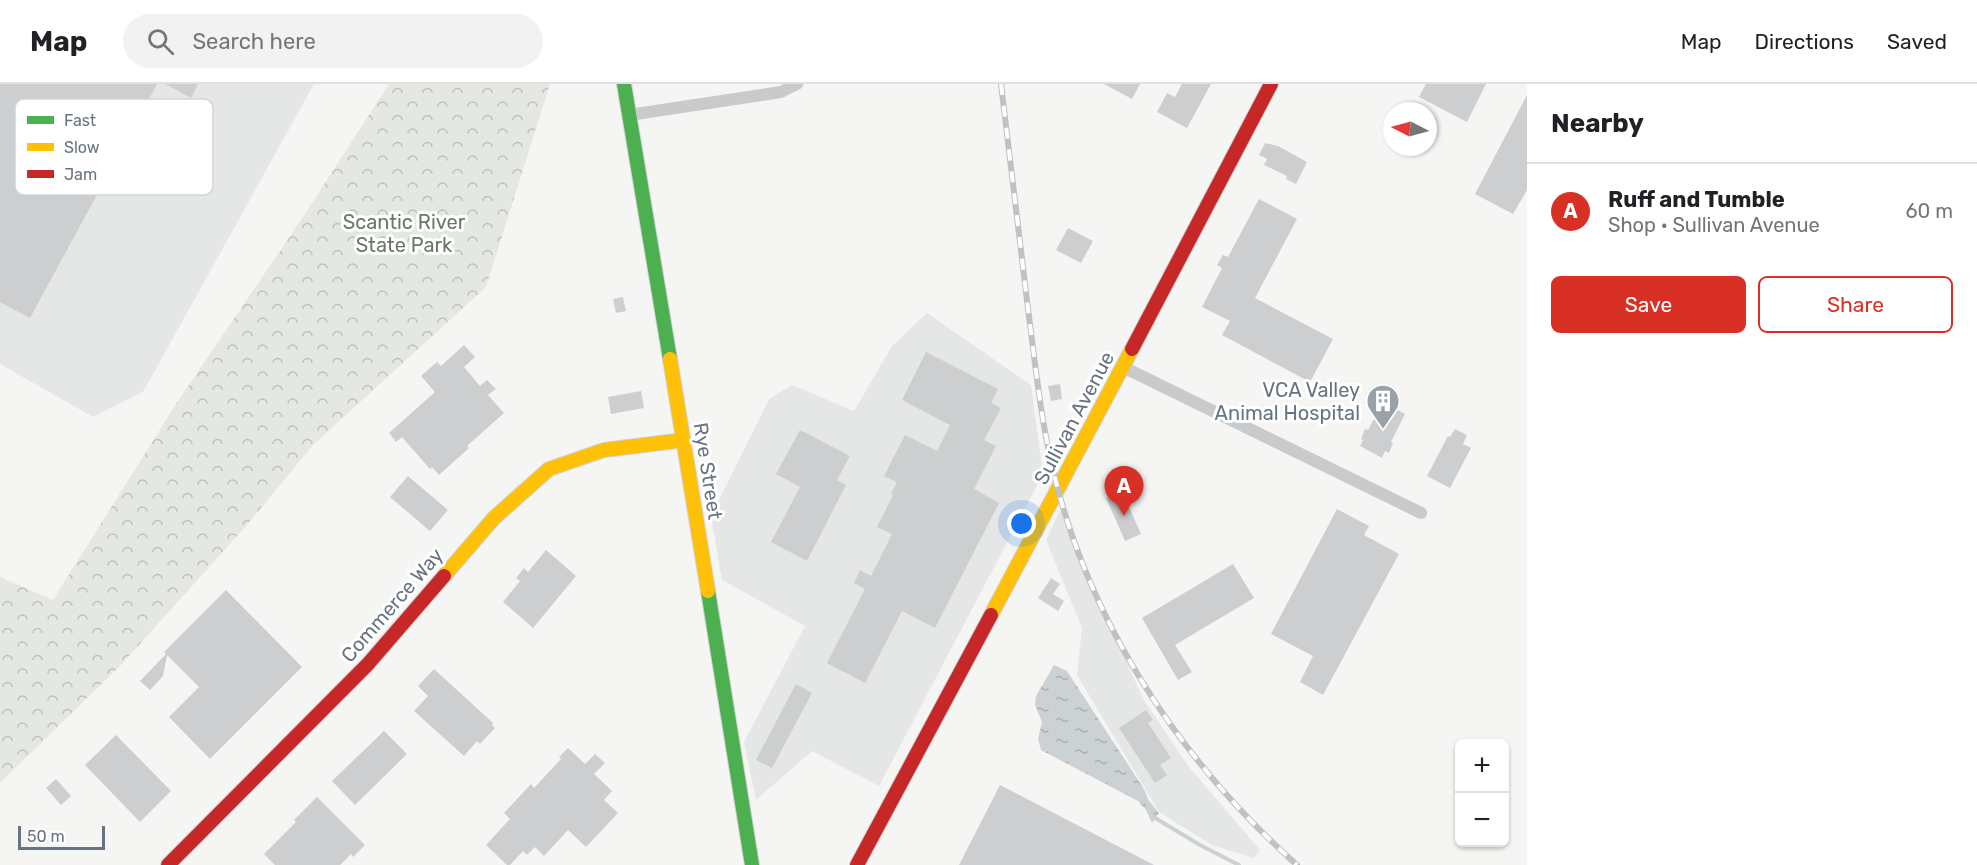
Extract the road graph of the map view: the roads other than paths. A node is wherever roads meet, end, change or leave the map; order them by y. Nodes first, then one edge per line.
1 (624, 84) edge
2 (797, 84) edge
3 (1271, 84) edge
4 (629, 115) junction
5 (1123, 367) junction
6 (684, 440) junction
7 (1421, 513) dead end
8 (168, 865) edge
9 (752, 865) edge
10 (857, 865) edge

1 - 4 street, Rye Street
2 - 4 street
3 - 5 street, Sullivan Avenue
4 - 6 street, Rye Street
5 - 7 street
5 - 10 street, Sullivan Avenue
6 - 8 street, Commerce Way
6 - 9 street, Rye Street

